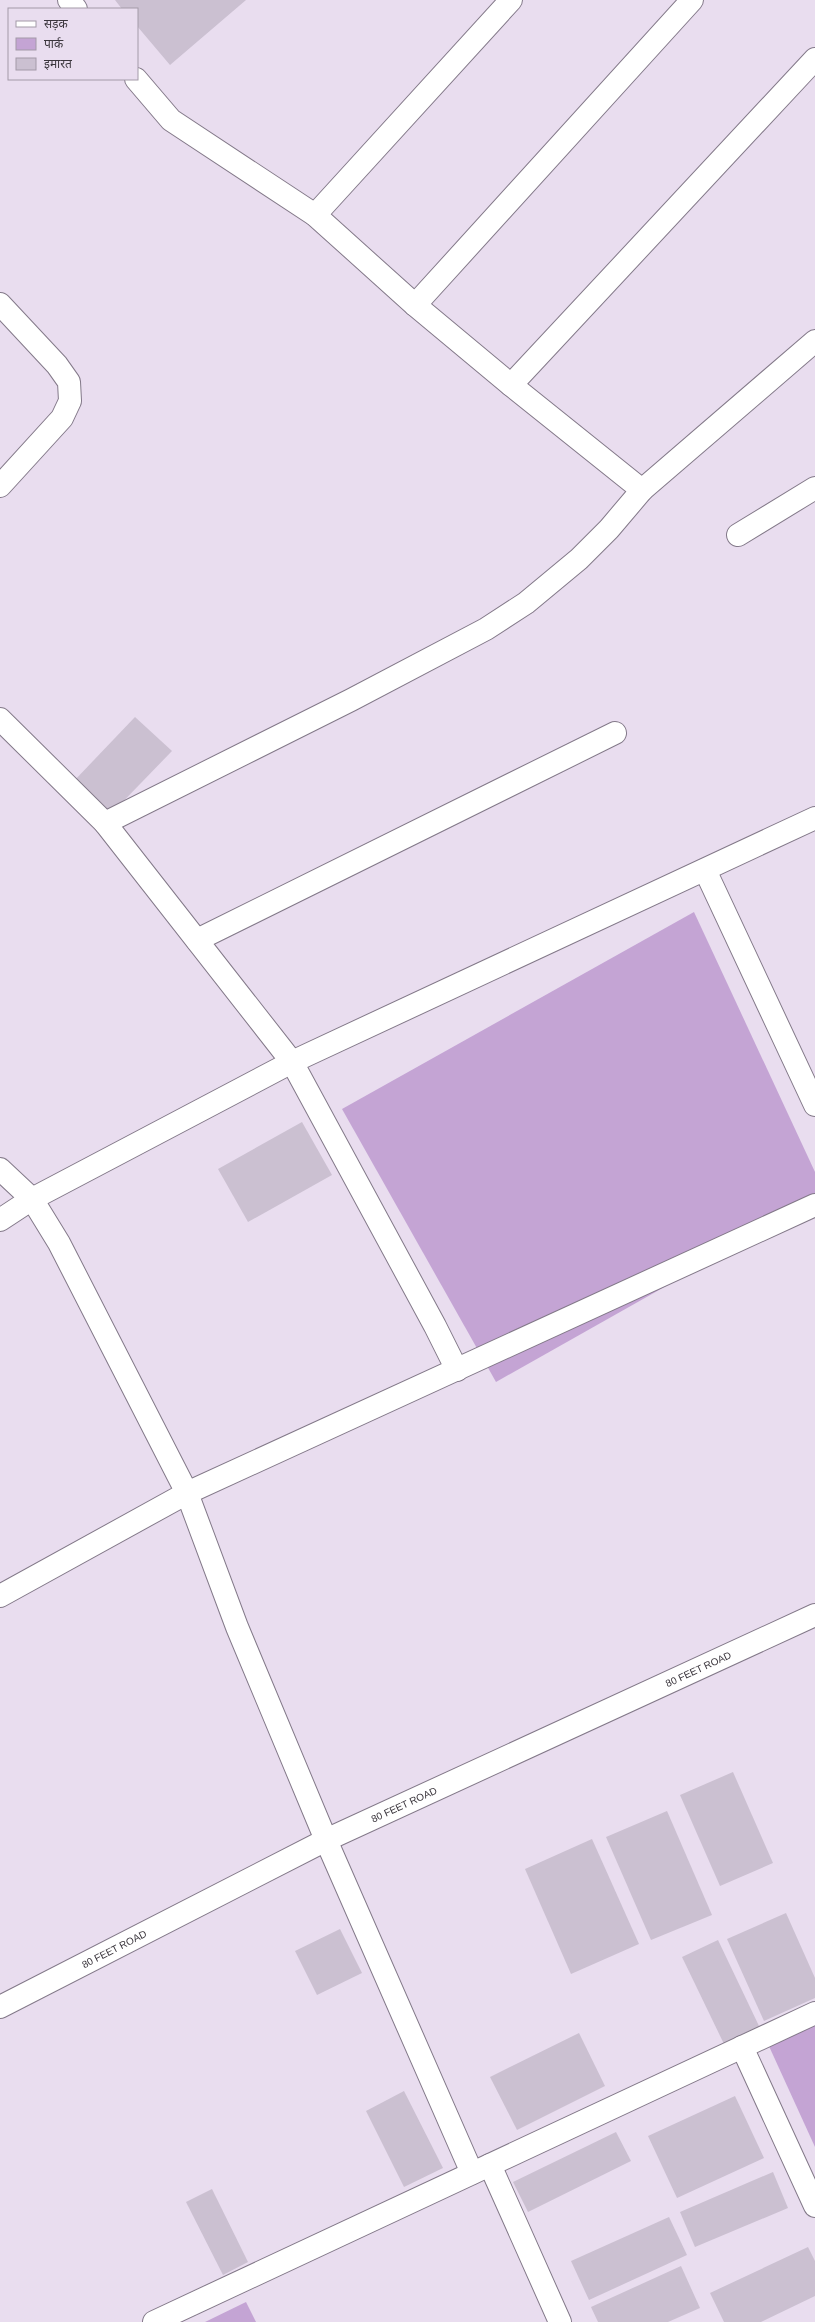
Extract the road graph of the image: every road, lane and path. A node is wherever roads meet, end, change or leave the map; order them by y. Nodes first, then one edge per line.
1 (68, 0) edge
2 (511, 0) edge
3 (692, 0) edge
4 (75, 8) edge
5 (815, 59) edge
6 (137, 80) edge
7 (315, 215) junction
8 (0, 304) edge
9 (415, 305) junction
10 (815, 342) edge
11 (511, 386) junction
12 (0, 486) edge
13 (815, 488) edge
14 (642, 490) junction
15 (738, 535) dead end
16 (0, 719) edge
17 (615, 733) dead end
18 (815, 818) edge
19 (105, 823) junction
20 (705, 870) junction
21 (196, 940) junction
22 (292, 1062) junction
23 (815, 1105) edge
24 (0, 1168) edge
25 (32, 1200) junction
26 (815, 1205) edge
27 (0, 1220) edge
28 (458, 1370) junction
29 (187, 1492) junction
30 (0, 1596) edge
31 (815, 1615) edge
32 (326, 1840) junction
33 (0, 2007) edge
34 (815, 2013) edge
35 (742, 2047) junction
36 (481, 2169) junction
37 (815, 2206) edge
38 (154, 2322) edge
39 (560, 2322) edge

1 - 4 street
2 - 7 street
3 - 9 street
5 - 11 street
6 - 7 street
7 - 9 street
8 - 12 street
9 - 11 street
10 - 14 street
11 - 14 street
13 - 15 street
14 - 19 street
16 - 19 street
17 - 21 street
18 - 20 street
19 - 21 street
20 - 22 street
20 - 23 street
21 - 22 street
22 - 25 street
22 - 28 street
24 - 25 street
25 - 27 street
25 - 29 street
26 - 28 street
28 - 29 street
29 - 30 street
29 - 32 street
31 - 32 street, 80 FEET ROAD
32 - 33 street, 80 FEET ROAD
32 - 36 street
34 - 35 street
35 - 36 street
35 - 37 street
36 - 38 street
36 - 39 street

